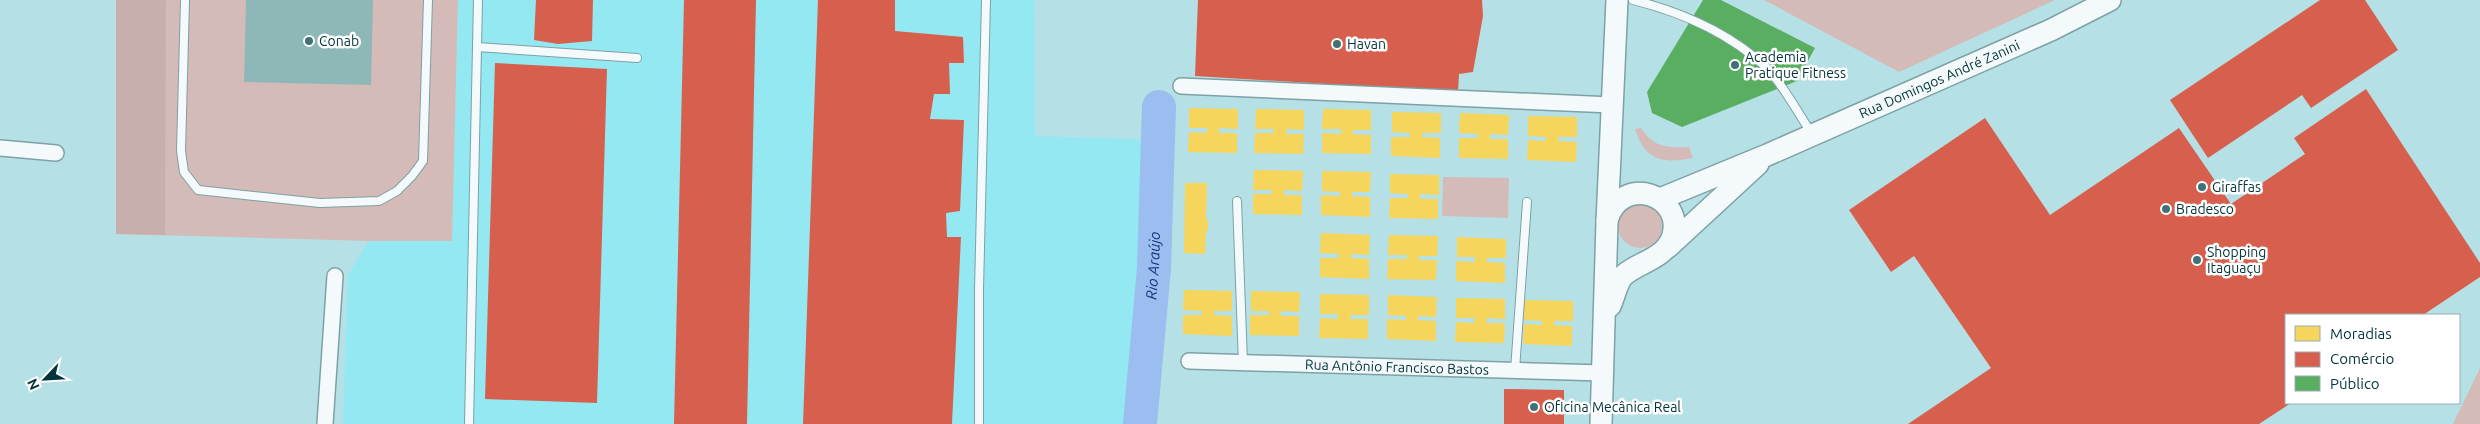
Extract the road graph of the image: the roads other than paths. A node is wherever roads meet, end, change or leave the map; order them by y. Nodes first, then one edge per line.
1 (185, 0) edge
2 (428, 0) edge
3 (478, 0) edge
4 (986, 0) edge
5 (1617, 0) edge
6 (1632, 0) edge
7 (2110, 0) edge
8 (477, 47) junction
9 (637, 58) dead end
10 (1182, 86) dead end
11 (1611, 114) junction
12 (1813, 135) junction
13 (0, 148) edge
14 (56, 153) dead end
15 (1767, 155) junction
16 (1638, 193) junction
17 (1660, 199) junction
18 (1237, 201) dead end
19 (1527, 202) dead end
20 (1607, 228) junction
21 (1658, 254) junction
22 (335, 276) dead end
23 (1606, 318) junction
24 (1189, 361) dead end
25 (1243, 363) junction
26 (1515, 370) junction
27 (1603, 373) junction
28 (325, 424) edge
29 (469, 424) edge
30 (979, 424) edge
31 (1602, 424) edge

1 - 2 lane
3 - 8 lane
4 - 30 lane
5 - 11 main road
6 - 12 lane
7 - 12 main road, Rua Domingos André Zanini
8 - 9 lane
8 - 29 lane
10 - 11 street
11 - 16 main road
11 - 20 main road
12 - 15 main road, Rua Domingos André Zanini
13 - 14 street
15 - 17 main road, Rua Domingos André Zanini
15 - 21 main road
16 - 17 main road
16 - 20 main road
17 - 21 main road
18 - 25 lane
19 - 26 lane
20 - 21 main road
20 - 23 main road
21 - 23 main road
22 - 28 street
23 - 27 main road
24 - 25 street, Rua Antônio Francisco Bastos
25 - 26 street, Rua Antônio Francisco Bastos
26 - 27 street, Rua Antônio Francisco Bastos
27 - 31 main road

